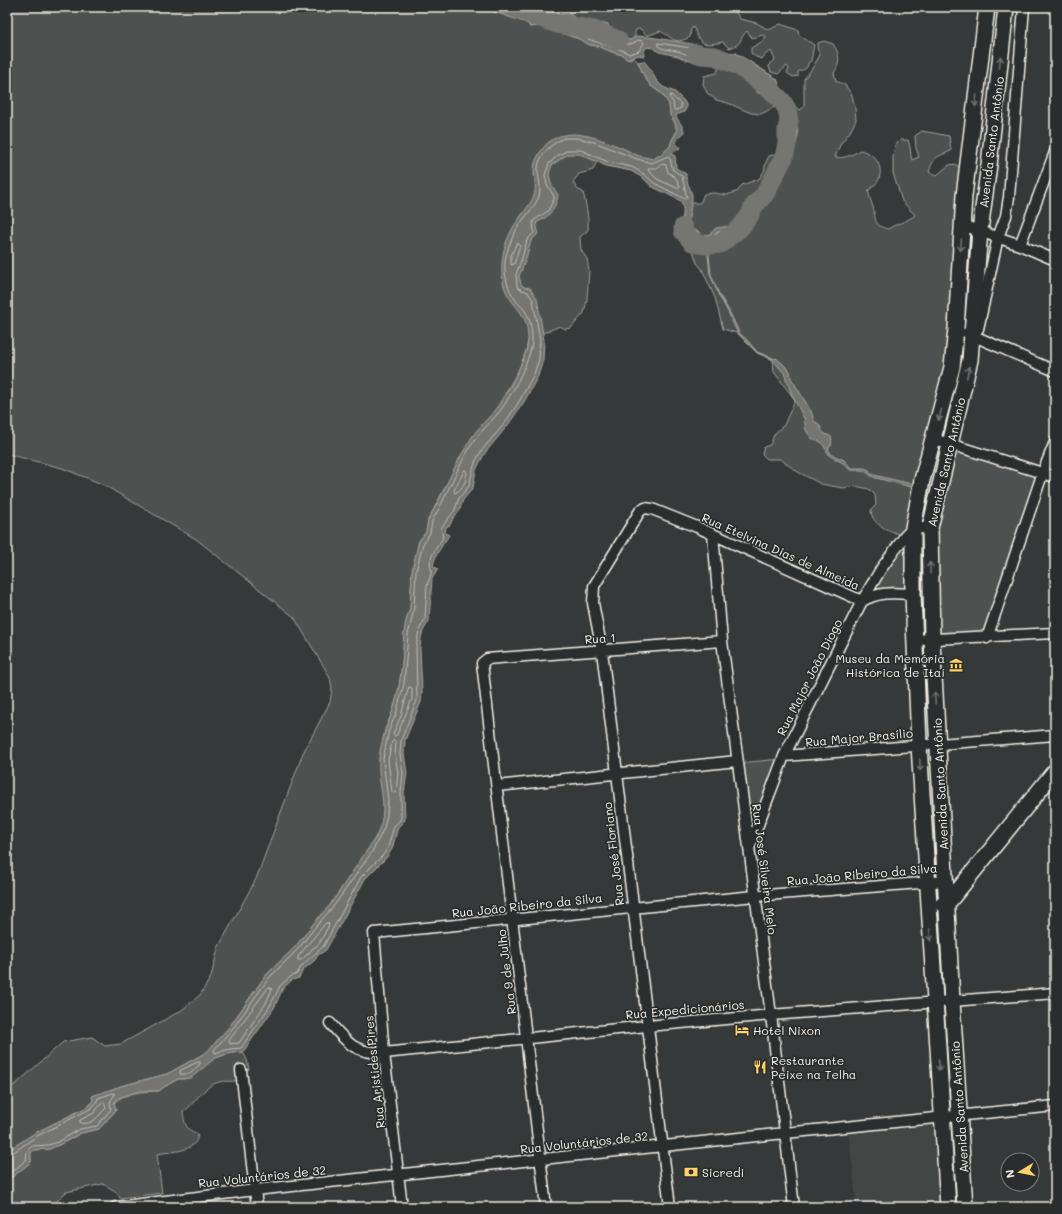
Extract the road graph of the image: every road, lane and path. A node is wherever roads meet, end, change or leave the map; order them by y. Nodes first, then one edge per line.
1 (987, 7) edge
2 (1006, 7) edge
3 (1024, 7) edge
4 (1055, 152) edge
5 (962, 225) junction
6 (980, 230) junction
7 (998, 237) junction
8 (1020, 246) junction
9 (1055, 260) edge
10 (956, 329) junction
11 (974, 336) junction
12 (1055, 371) edge
13 (934, 439) junction
14 (1055, 442) edge
15 (950, 443) junction
16 (1043, 472) junction
17 (1055, 477) edge
18 (640, 510) joint
19 (913, 528) junction
20 (930, 528) junction
21 (713, 534) junction
22 (913, 594) junction
23 (862, 601) junction
24 (1055, 633) edge
25 (987, 638) junction
26 (915, 640) junction
27 (932, 640) junction
28 (722, 641) junction
29 (602, 651) junction
30 (482, 663) joint
31 (1055, 735) edge
32 (938, 744) junction
33 (919, 745) junction
34 (784, 756) junction
35 (737, 761) junction
36 (1055, 772) edge
37 (617, 773) junction
38 (497, 786) junction
39 (749, 848) junction
40 (946, 881) junction
41 (927, 882) junction
42 (755, 896) junction
43 (947, 904) junction
44 (928, 905) junction
45 (633, 908) junction
46 (512, 920) junction
47 (374, 934) joint
48 (1055, 994) edge
49 (952, 1001) junction
50 (935, 1002) junction
51 (771, 1015) junction
52 (330, 1023) dead end
53 (647, 1026) junction
54 (526, 1038) junction
55 (384, 1053) junction
56 (241, 1070) dead end
57 (1055, 1106) edge
58 (959, 1115) junction
59 (942, 1117) junction
60 (785, 1133) junction
61 (662, 1146) junction
62 (540, 1159) junction
63 (398, 1175) junction
64 (255, 1190) junction
65 (116, 1207) edge
66 (257, 1207) edge
67 (402, 1207) edge
68 (546, 1207) edge
69 (670, 1207) edge
70 (794, 1207) edge
71 (948, 1207) edge
72 (965, 1207) edge

1 -> 5 street, Avenida Santo Antônio
6 -> 2 street, Avenida Santo Antônio
3 - 7 street
4 - 8 street
5 - 6 street
5 -> 10 street, Avenida Santo Antônio
6 - 7 street
6 - 11 street, Avenida Santo Antônio
7 - 8 street
7 - 11 street
8 - 9 street
10 - 11 street
10 -> 13 street, Avenida Santo Antônio
11 - 12 street
15 -> 11 street, Avenida Santo Antônio
13 - 15 street
13 - 19 street, Avenida Santo Antônio
14 - 16 street
15 - 16 street
15 - 20 street, Avenida Santo Antônio
16 - 17 street
16 - 25 street
18 - 21 street, Rua Etelvina Dias de Almeida
18 - 29 street, Rua José Floriano
19 - 20 street
19 - 22 street, Avenida Santo Antônio
19 - 23 street, Rua Major João Diogo
27 -> 20 street, Avenida Santo Antônio
21 - 23 street, Rua Etelvina Dias de Almeida
21 - 28 street, Rua José Silveira Melo
22 - 23 street, Rua Etelvina Dias de Almeida
22 - 26 street, Avenida Santo Antônio
23 - 34 street, Rua Major João Diogo
24 - 25 street
25 - 27 street
26 - 27 street
26 - 33 street, Avenida Santo Antônio
32 -> 27 street, Avenida Santo Antônio
28 - 29 street, Rua 1
28 - 35 street, Rua José Silveira Melo
29 - 30 street, Rua 1
29 - 37 street, Rua José Floriano
30 - 38 street, Rua 9 de Julho
31 - 32 street, Rua Major Brasílio
32 - 33 street, Rua Major Brasílio
32 - 40 street, Avenida Santo Antônio
33 - 34 street, Rua Major Brasílio
33 -> 41 street, Avenida Santo Antônio
34 - 39 street, Rua Major João Diogo
35 - 37 street
35 - 39 street, Rua José Silveira Melo
36 - 43 street
37 - 38 street
37 - 45 street, Rua José Floriano
38 - 46 street, Rua 9 de Julho
39 - 42 street, Rua José Silveira Melo
40 - 41 street, Rua João Ribeiro da Silva
40 - 43 street, Avenida Santo Antônio
41 - 42 street, Rua João Ribeiro da Silva
41 - 44 street, Avenida Santo Antônio
42 - 45 street, Rua João Ribeiro da Silva
42 - 51 street, Rua José Silveira Melo
43 - 44 street
43 - 49 street, Avenida Santo Antônio
44 -> 50 street, Avenida Santo Antônio
45 - 46 street, Rua João Ribeiro da Silva
45 - 53 street, Rua José Floriano
46 - 47 street, Rua João Ribeiro da Silva
46 - 54 street, Rua 9 de Julho
47 - 55 street, Rua Aristides Pires
48 - 49 street, Rua Expedicionários
49 - 50 street, Rua Expedicionários
49 - 58 street, Avenida Santo Antônio
50 - 51 street, Rua Expedicionários
50 -> 59 street, Avenida Santo Antônio
51 - 53 street, Rua Expedicionários
51 - 60 street, Rua José Silveira Melo
52 - 55 street, Rua Expedicionários
53 - 54 street, Rua Expedicionários
53 - 61 street, Rua José Floriano
54 - 55 street, Rua Expedicionários
54 - 62 street, Rua 9 de Julho
55 - 63 street, Rua Aristides Pires
56 - 64 street
57 - 58 street, Rua Voluntários de 32
58 - 59 street, Rua Voluntários de 32
58 - 72 street, Avenida Santo Antônio
59 - 60 street, Rua Voluntários de 32
59 - 71 street, Avenida Santo Antônio
60 - 61 street, Rua Voluntários de 32
60 - 70 street, Rua José Silveira Melo
61 - 62 street, Rua Voluntários de 32
61 - 69 street, Rua José Floriano
62 - 63 street, Rua Voluntários de 32
62 - 68 street, Rua 9 de Julho
63 - 64 street, Rua Voluntários de 32
63 - 67 street, Rua Aristides Pires
64 - 65 street, Rua Voluntários de 32
64 - 66 street

